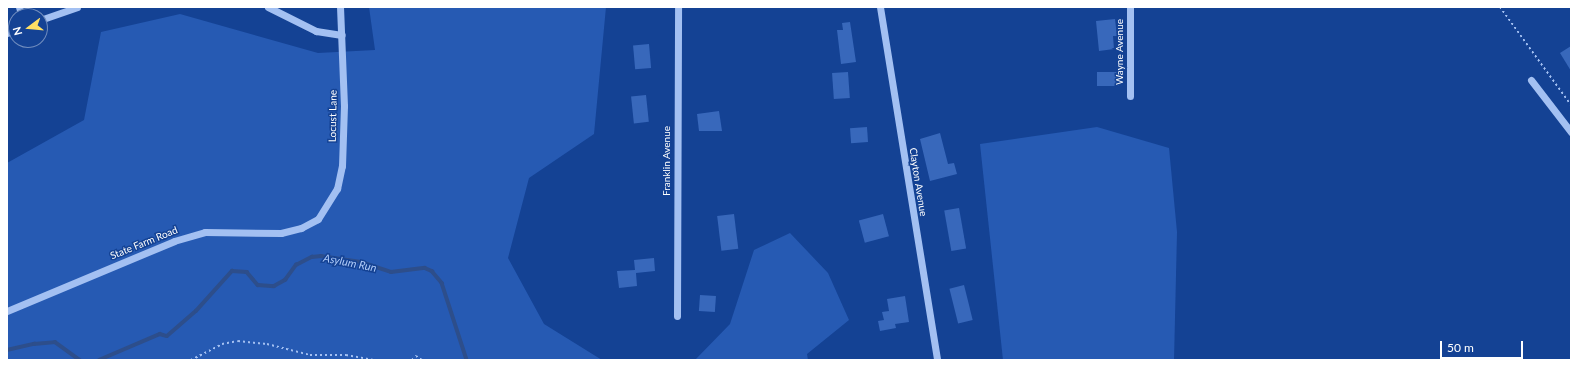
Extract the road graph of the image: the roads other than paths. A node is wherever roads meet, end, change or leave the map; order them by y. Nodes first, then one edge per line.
1 (77, 7) edge
2 (268, 7) edge
3 (340, 7) edge
4 (678, 7) edge
5 (880, 7) edge
6 (1130, 7) edge
7 (48, 17) edge
8 (342, 35) junction
9 (1531, 80) dead end
10 (1130, 96) dead end
11 (1571, 132) edge
12 (318, 218) joint
13 (7, 311) edge
14 (677, 316) dead end
15 (937, 360) edge

1 - 7 street
2 - 8 street
3 - 8 street, Locust Lane
4 - 14 street, Franklin Avenue
5 - 15 street, Clayton Avenue
6 - 10 street, Wayne Avenue
8 - 12 street, Locust Lane
9 - 11 street
12 - 13 street, State Farm Road

